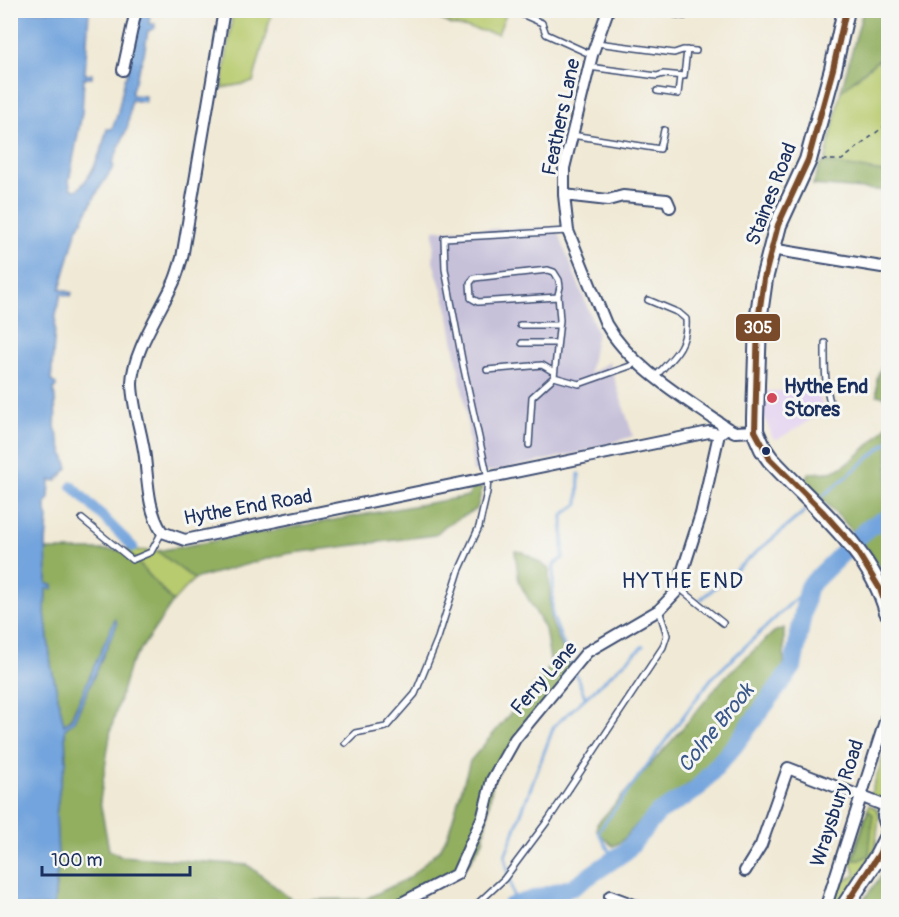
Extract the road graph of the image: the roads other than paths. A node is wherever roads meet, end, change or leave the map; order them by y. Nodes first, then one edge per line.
1 (136, 10) edge
2 (224, 10) edge
3 (650, 10) edge
4 (846, 10) edge
5 (515, 11) edge
6 (606, 11) edge
7 (684, 16) dead end
8 (596, 43) junction
9 (687, 50) junction
10 (696, 51) dead end
11 (592, 55) junction
12 (589, 67) junction
13 (123, 70) dead end
14 (680, 76) junction
15 (657, 91) dead end
16 (664, 130) dead end
17 (572, 135) junction
18 (564, 195) junction
19 (670, 207) dead end
20 (568, 231) junction
21 (771, 249) junction
22 (888, 268) edge
23 (558, 297) junction
24 (648, 300) dead end
25 (520, 325) dead end
26 (559, 325) junction
27 (557, 343) junction
28 (825, 343) dead end
29 (522, 344) dead end
30 (639, 361) junction
31 (487, 370) dead end
32 (554, 375) junction
33 (655, 377) junction
34 (834, 413) dead end
35 (723, 431) junction
36 (755, 431) junction
37 (529, 445) dead end
38 (488, 478) junction
39 (82, 519) dead end
40 (162, 532) junction
41 (678, 587) junction
42 (659, 610) junction
43 (888, 612) edge
44 (723, 623) dead end
45 (888, 712) edge
46 (345, 743) dead end
47 (861, 795) junction
48 (888, 807) edge
49 (888, 823) edge
50 (888, 836) edge
51 (745, 872) dead end
52 (610, 896) dead end
53 (396, 906) edge
54 (475, 906) edge
55 (637, 906) edge
56 (826, 906) edge
57 (845, 906) edge

1 - 13 street
2 - 40 street, Hythe End Road
3 - 7 lane
4 - 21 main road, Staines Road
5 - 11 lane
6 - 8 street, Feathers Lane
8 - 9 lane
8 - 11 street, Feathers Lane
9 - 10 lane
9 - 14 lane
11 - 12 street, Feathers Lane
12 - 14 lane
12 - 17 street, Feathers Lane
14 - 15 lane
16 - 17 lane
17 - 18 street, Feathers Lane
18 - 19 street
18 - 20 street, Feathers Lane
20 - 30 street, Feathers Lane
20 - 38 lane
21 - 22 street
21 - 36 main road, Staines Road
23 - 23 lane
23 - 26 lane
24 - 33 lane
25 - 26 lane
26 - 27 lane
27 - 29 lane
27 - 32 lane
28 - 34 lane
30 - 32 lane
30 - 33 street, Feathers Lane
31 - 32 lane
32 - 37 lane
33 - 35 street, Feathers Lane
35 - 36 street, Feathers Lane
35 - 38 street, Hythe End Road
35 - 41 street, Ferry Lane
36 - 43 main road
38 - 40 street, Hythe End Road
38 - 46 lane
39 - 40 lane
41 - 42 street, Ferry Lane
41 - 44 lane
42 - 53 street, Ferry Lane
42 - 54 lane
45 - 47 street, Wraysbury Road
47 - 48 street
47 - 51 street
47 - 56 street, Wraysbury Road
48 - 49 main road
50 - 57 main road
52 - 55 street

